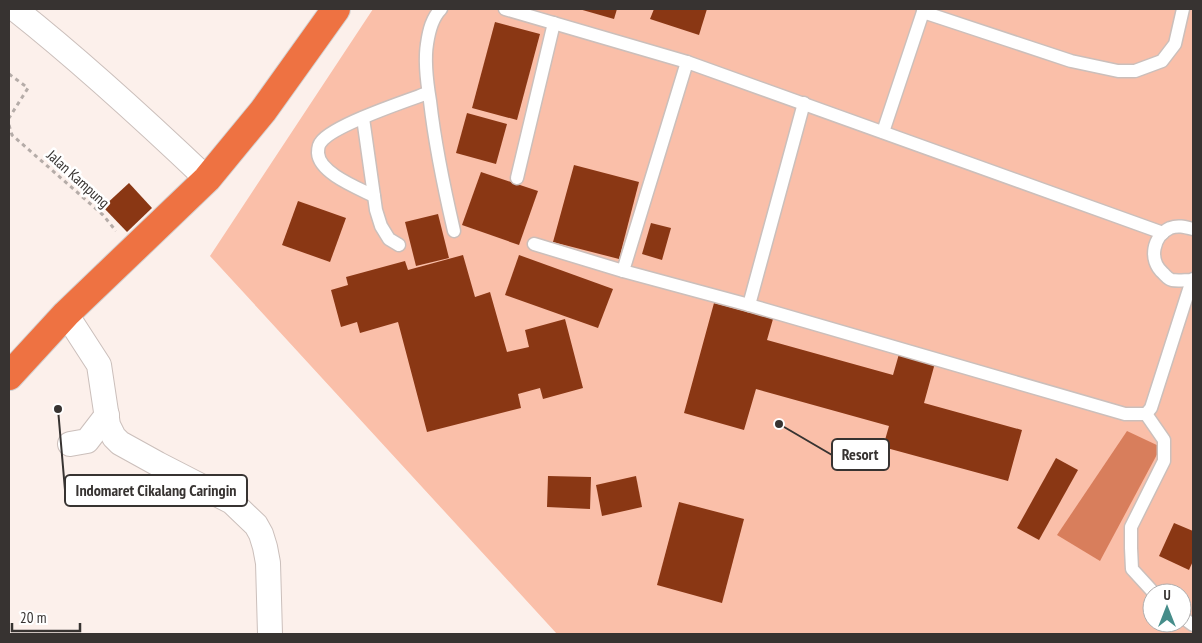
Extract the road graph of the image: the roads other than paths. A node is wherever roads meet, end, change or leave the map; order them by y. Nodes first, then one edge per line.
1 (15, 9) edge
2 (441, 9) edge
3 (505, 9) edge
4 (1182, 9) edge
5 (329, 11) edge
6 (923, 11) edge
7 (554, 23) junction
8 (687, 62) junction
9 (428, 92) junction
10 (804, 103) junction
11 (363, 118) junction
12 (883, 132) junction
13 (517, 178) dead end
14 (207, 179) junction
15 (374, 196) junction
16 (1193, 229) edge
17 (454, 231) dead end
18 (1163, 232) junction
19 (534, 244) dead end
20 (399, 245) dead end
21 (623, 271) junction
22 (1192, 280) edge
23 (749, 305) junction
24 (66, 314) junction
25 (9, 376) edge
26 (1146, 414) junction
27 (107, 415) junction
28 (70, 444) dead end
29 (1145, 583) edge
30 (270, 634) edge

1 - 14 street
2 - 9 lane
3 - 7 lane
4 - 6 lane
5 - 14 highway
6 - 12 lane
7 - 8 lane
7 - 13 lane
8 - 10 lane
8 - 21 lane
9 - 11 lane
9 - 17 lane
10 - 12 lane
10 - 23 lane
11 - 15 lane
11 - 15 lane
12 - 18 lane
14 - 24 highway
15 - 20 lane
16 - 18 lane
18 - 22 lane
19 - 21 lane
21 - 23 lane
22 - 26 lane
23 - 26 lane
24 - 25 highway
24 - 27 street
26 - 29 lane
27 - 28 street
27 - 30 street

